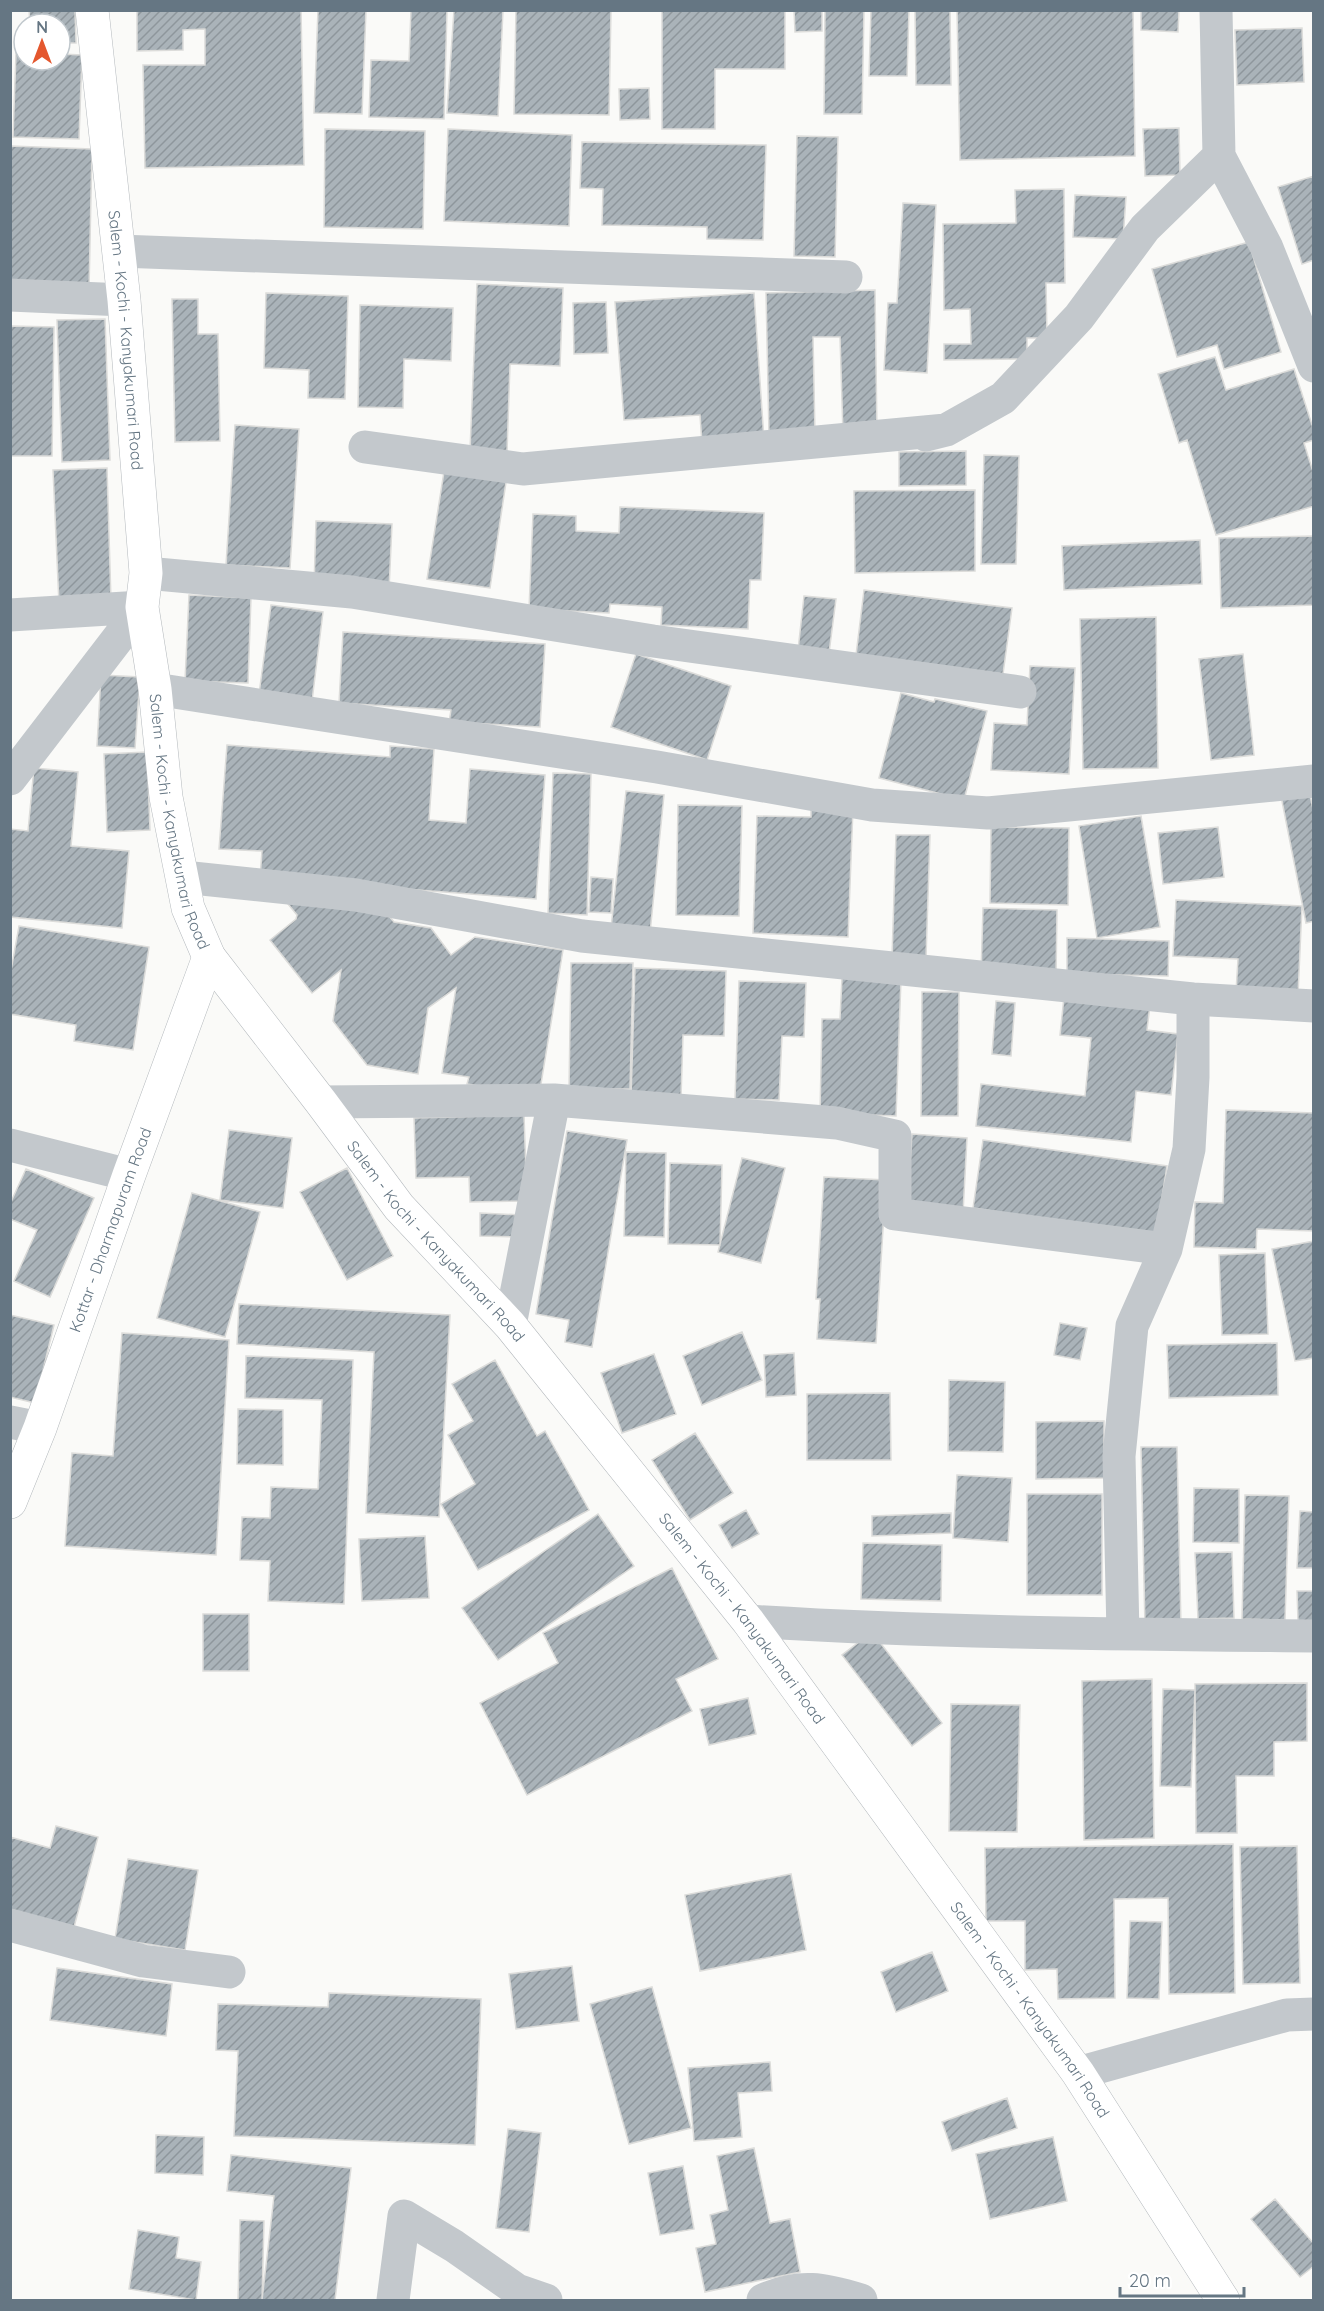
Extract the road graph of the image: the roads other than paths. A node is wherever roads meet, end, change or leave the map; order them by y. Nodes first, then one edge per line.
1 (92, 10) edge
2 (1216, 10) edge
3 (1220, 156) junction
4 (119, 251) junction
5 (846, 277) dead end
6 (10, 295) edge
7 (124, 300) junction
8 (1314, 366) edge
9 (946, 430) junction
10 (365, 447) dead end
11 (848, 452) dead end
12 (146, 573) junction
13 (142, 607) junction
14 (10, 615) edge
15 (155, 689) junction
16 (1020, 692) dead end
17 (10, 779) edge
18 (1314, 781) edge
19 (183, 878) junction
20 (209, 957) junction
21 (1193, 999) junction
22 (1314, 1006) edge
23 (554, 1100) junction
24 (321, 1102) junction
25 (10, 1145) edge
26 (129, 1175) junction
27 (1166, 1249) junction
28 (510, 1325) junction
29 (25, 1425) edge
30 (10, 1502) edge
31 (748, 1621) junction
32 (1124, 1634) junction
33 (1314, 1636) edge
34 (10, 1925) edge
35 (229, 1972) dead end
36 (1314, 2014) edge
37 (1077, 2073) junction
38 (393, 2301) edge
39 (546, 2301) edge
40 (763, 2301) edge
41 (861, 2301) edge
42 (1223, 2301) edge

1 - 4 main road, Salem - Kochi - Kanyakumari Road
2 - 3 street
3 - 8 street
3 - 9 street
4 - 5 street
4 - 7 main road, Salem - Kochi - Kanyakumari Road
6 - 7 street
7 - 12 main road, Salem - Kochi - Kanyakumari Road
9 - 10 street
9 - 11 street
12 - 13 main road, Salem - Kochi - Kanyakumari Road
12 - 16 street
13 - 14 street
13 - 15 main road, Salem - Kochi - Kanyakumari Road
13 - 17 street
15 - 18 street
15 - 19 main road, Salem - Kochi - Kanyakumari Road
19 - 20 main road, Salem - Kochi - Kanyakumari Road
19 - 21 street
20 - 24 main road, Salem - Kochi - Kanyakumari Road
20 - 26 main road, Kottar - Dharmapuram Road
21 - 22 street
21 - 27 street
23 - 24 street
23 - 27 street
23 - 28 street
24 - 28 main road, Salem - Kochi - Kanyakumari Road
25 - 26 street
26 - 29 main road, Kottar - Dharmapuram Road
27 - 32 street
28 - 31 main road, Salem - Kochi - Kanyakumari Road
29 - 30 main road, Kottar - Dharmapuram Road
31 - 32 street
31 - 37 main road, Salem - Kochi - Kanyakumari Road
32 - 33 street
34 - 35 street
36 - 37 street
37 - 42 main road, Salem - Kochi - Kanyakumari Road
38 - 39 street
40 - 41 street

